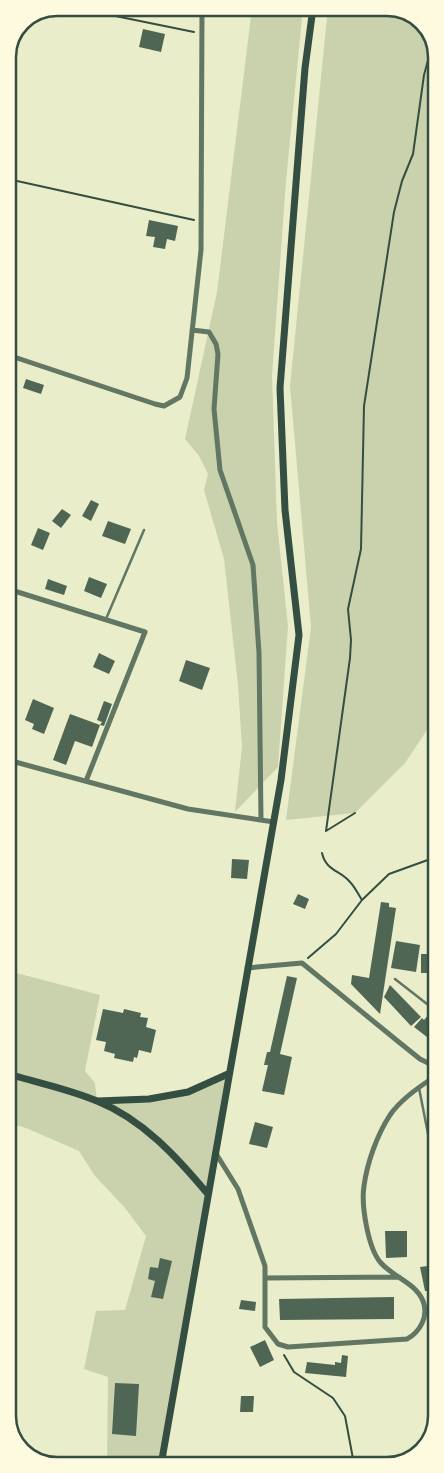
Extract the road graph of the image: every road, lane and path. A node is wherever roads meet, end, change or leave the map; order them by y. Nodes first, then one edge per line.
1 (116, 16) edge
2 (202, 16) edge
3 (312, 16) edge
4 (202, 33) junction
5 (428, 60) edge
6 (16, 181) edge
7 (201, 221) junction
8 (192, 330) junction
9 (16, 358) edge
10 (144, 530) dead end
11 (16, 592) edge
12 (106, 620) junction
13 (16, 762) edge
14 (86, 781) junction
15 (355, 813) dead end
16 (261, 820) junction
17 (274, 822) junction
18 (322, 854) dead end
19 (428, 860) edge
20 (362, 900) junction
21 (302, 963) junction
22 (247, 968) junction
23 (396, 978) dead end
24 (428, 1004) edge
25 (428, 1063) edge
26 (228, 1074) junction
27 (16, 1076) edge
28 (428, 1080) edge
29 (418, 1086) junction
30 (97, 1101) junction
31 (428, 1134) edge
32 (214, 1152) junction
33 (207, 1193) junction
34 (399, 1277) junction
35 (265, 1278) junction
36 (278, 1344) junction
37 (163, 1457) edge
38 (353, 1457) edge

1 - 4 path
2 - 4 street
3 - 17 main road
4 - 7 street
5 - 15 path
6 - 7 path
7 - 8 street
8 - 9 street
8 - 16 street
10 - 12 lane
11 - 12 street
12 - 14 street
13 - 14 street
14 - 16 street
16 - 17 street
17 - 22 main road
18 - 20 path
19 - 20 path
20 - 21 path
21 - 22 street
21 - 25 street
22 - 26 main road
23 - 24 lane
26 - 30 main road
26 - 32 main road
27 - 30 main road
28 - 29 street
29 - 31 lane
29 - 34 street
30 - 33 main road
32 - 33 main road
32 - 35 street
33 - 37 main road
34 - 35 street
34 - 36 street
35 - 36 street
36 - 38 path

